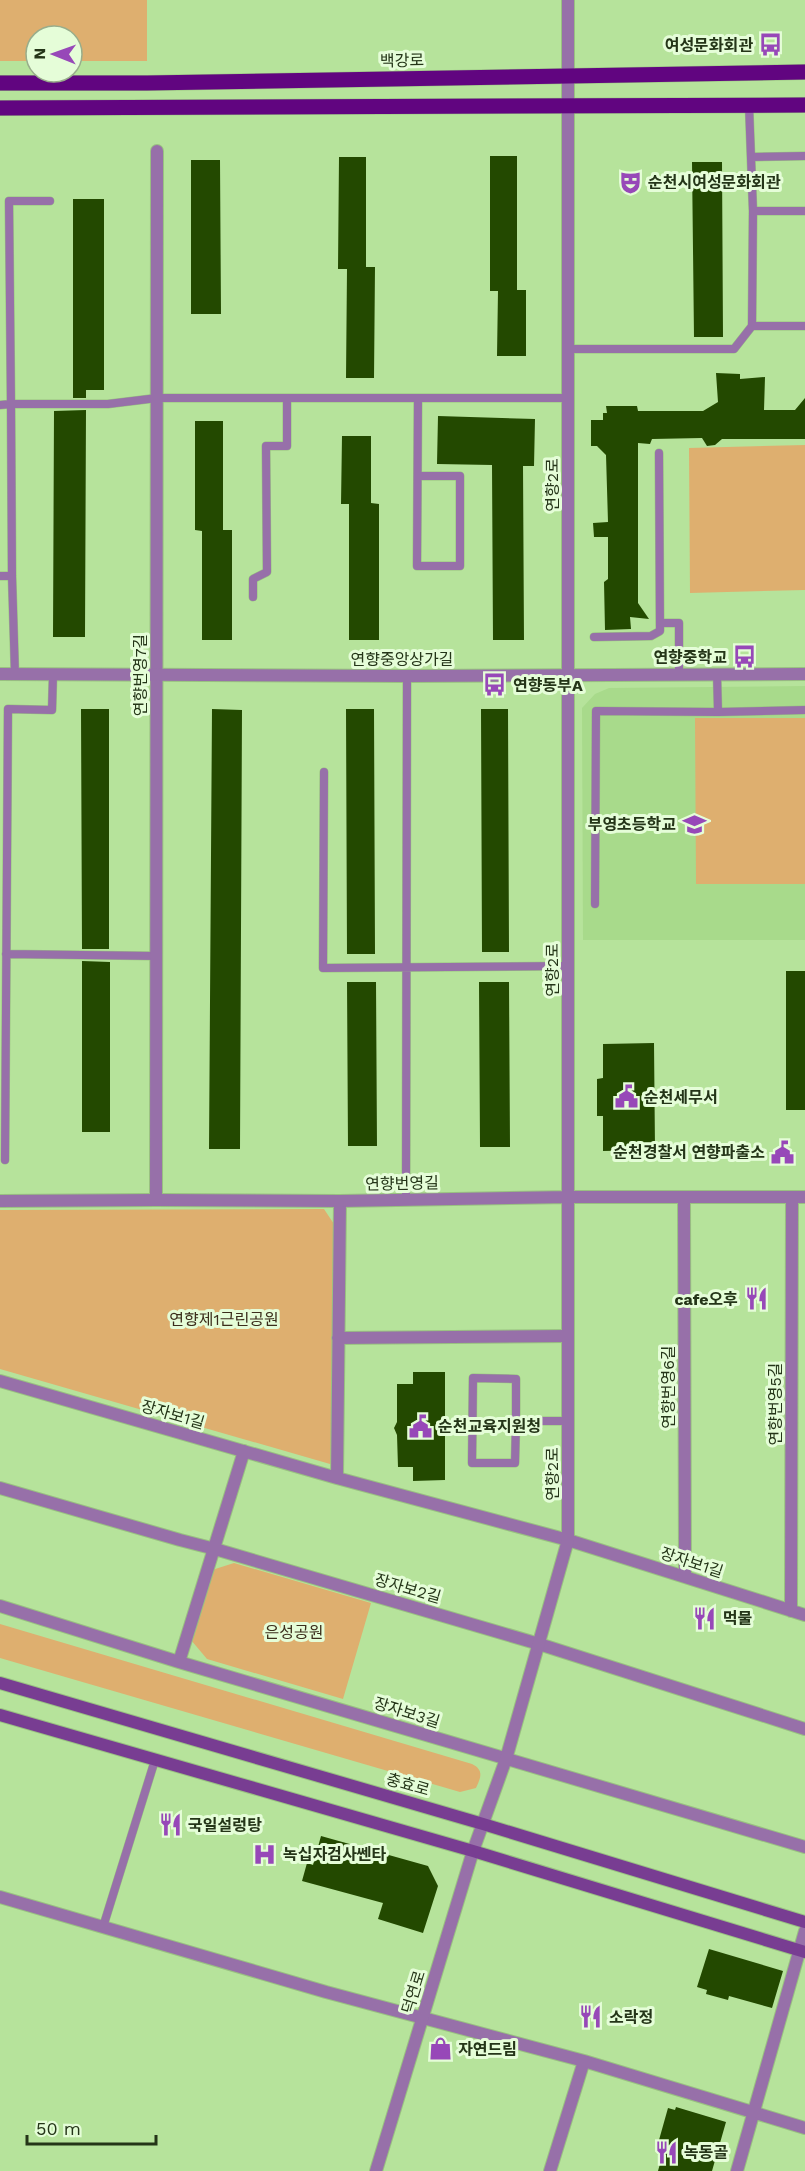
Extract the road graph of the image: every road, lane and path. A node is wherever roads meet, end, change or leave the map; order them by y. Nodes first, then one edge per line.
1 (568, 0) edge
2 (805, 72) edge
3 (569, 75) junction
4 (0, 83) edge
5 (569, 105) junction
6 (749, 105) junction
7 (805, 105) edge
8 (0, 108) edge
9 (157, 151) dead end
10 (805, 156) edge
11 (751, 157) junction
12 (50, 201) dead end
13 (753, 211) junction
14 (805, 211) edge
15 (752, 326) junction
16 (805, 326) edge
17 (569, 350) junction
18 (157, 398) junction
19 (287, 398) junction
20 (418, 398) junction
21 (569, 398) junction
22 (11, 404) junction
23 (0, 405) edge
24 (659, 453) dead end
25 (418, 476) junction
26 (0, 576) edge
27 (12, 576) junction
28 (253, 597) dead end
29 (660, 623) junction
30 (594, 637) dead end
31 (0, 674) edge
32 (570, 674) junction
33 (679, 674) junction
34 (717, 674) junction
35 (805, 674) edge
36 (15, 675) junction
37 (53, 675) junction
38 (157, 675) junction
39 (407, 676) junction
40 (805, 710) edge
41 (718, 712) junction
42 (324, 772) dead end
43 (595, 904) dead end
44 (3, 923) edge
45 (6, 954) junction
46 (157, 956) junction
47 (569, 966) junction
48 (405, 967) junction
49 (6, 1160) dead end
50 (569, 1197) junction
51 (792, 1197) junction
52 (805, 1197) edge
53 (684, 1198) junction
54 (406, 1199) junction
55 (156, 1200) junction
56 (0, 1201) edge
57 (340, 1201) junction
58 (568, 1336) junction
59 (338, 1338) junction
60 (0, 1382) edge
61 (568, 1421) junction
62 (516, 1422) junction
63 (244, 1451) junction
64 (337, 1478) junction
65 (0, 1488) edge
66 (568, 1540) junction
67 (215, 1549) junction
68 (685, 1577) junction
69 (0, 1606) edge
70 (791, 1611) junction
71 (805, 1615) edge
72 (539, 1644) junction
73 (179, 1662) junction
74 (0, 1683) edge
75 (0, 1715) edge
76 (805, 1729) edge
77 (506, 1759) junction
78 (155, 1760) junction
79 (483, 1824) junction
80 (805, 1847) edge
81 (473, 1851) junction
82 (0, 1897) edge
83 (805, 1922) edge
84 (103, 1927) junction
85 (805, 1931) edge
86 (802, 1951) edge
87 (423, 2017) junction
88 (584, 2061) junction
89 (754, 2111) junction
90 (805, 2128) edge
91 (376, 2171) edge
92 (550, 2171) edge
93 (737, 2171) edge

1 - 3 street, 연향2로
2 - 3 main road, 백강로
3 - 4 main road, 백강로
3 - 5 street, 연향2로
5 - 6 main road
5 - 8 main road
5 - 17 street, 연향2로
6 - 7 main road
6 - 11 lane
9 - 18 street, 연향번영7길
10 - 11 lane
11 - 13 lane
12 - 22 lane
13 - 14 lane
13 - 15 lane
15 - 16 lane
15 - 17 lane
17 - 21 street, 연향2로
18 - 19 lane
18 - 22 lane
18 - 38 street, 연향번영7길
19 - 20 lane
19 - 28 lane
20 - 21 lane
20 - 25 lane
21 - 32 street, 연향2로
22 - 23 lane
22 - 27 lane
24 - 29 lane
25 - 25 lane
26 - 27 lane
27 - 36 lane
29 - 30 lane
29 - 33 lane
31 - 36 street, 연향중앙상가길
32 - 33 street, 연향중앙상가길
32 - 39 street, 연향중앙상가길
32 - 47 street, 연향2로
33 - 34 street, 연향중앙상가길
34 - 35 street, 연향중앙상가길
34 - 41 lane
36 - 37 street, 연향중앙상가길
37 - 38 street, 연향중앙상가길
37 - 44 lane
38 - 39 street, 연향중앙상가길
38 - 46 street, 연향번영7길
39 - 48 lane
40 - 41 lane
41 - 43 lane
42 - 48 lane
44 - 45 lane
45 - 46 lane
45 - 49 lane
46 - 55 street, 연향번영7길
47 - 48 lane
47 - 50 street, 연향2로
48 - 54 lane
50 - 53 street, 연향번영길
50 - 54 street, 연향번영길
50 - 58 street, 연향2로
51 - 52 street, 연향번영길
51 - 53 street, 연향번영길
51 - 70 street, 연향번영5길
53 - 68 street, 연향번영6길
54 - 57 street, 연향번영길
55 - 56 street, 연향번영길
55 - 57 street, 연향번영길
57 - 59 street
58 - 59 street
58 - 61 street, 연향2로
59 - 64 street
60 - 63 street, 장자보1길
61 - 62 lane
61 - 66 street, 연향2로
62 - 62 lane
63 - 64 street, 장자보1길
63 - 67 street
64 - 66 street, 장자보1길
65 - 67 street, 장자보2길
66 - 68 street, 장자보1길
66 - 72 street, 연향2로
67 - 72 street, 장자보2길
67 - 73 street
68 - 70 street, 장자보1길
69 - 73 street, 장자보3길
70 - 71 street, 장자보1길
72 - 76 street, 장자보2길
72 - 77 street, 연향2로
73 - 77 street, 장자보3길
74 - 79 main road, 충효로
75 - 78 main road
77 - 79 street, 연향2로
77 - 80 street, 장자보3길
78 - 81 main road
78 - 84 lane
79 - 81 street, 덕연로
79 - 83 main road, 충효로
81 - 86 main road
81 - 87 street, 덕연로
82 - 84 street
84 - 87 street
85 - 86 street
86 - 89 street
87 - 88 street
87 - 91 street, 덕연로
88 - 89 street
88 - 92 street
89 - 90 street
89 - 93 street

